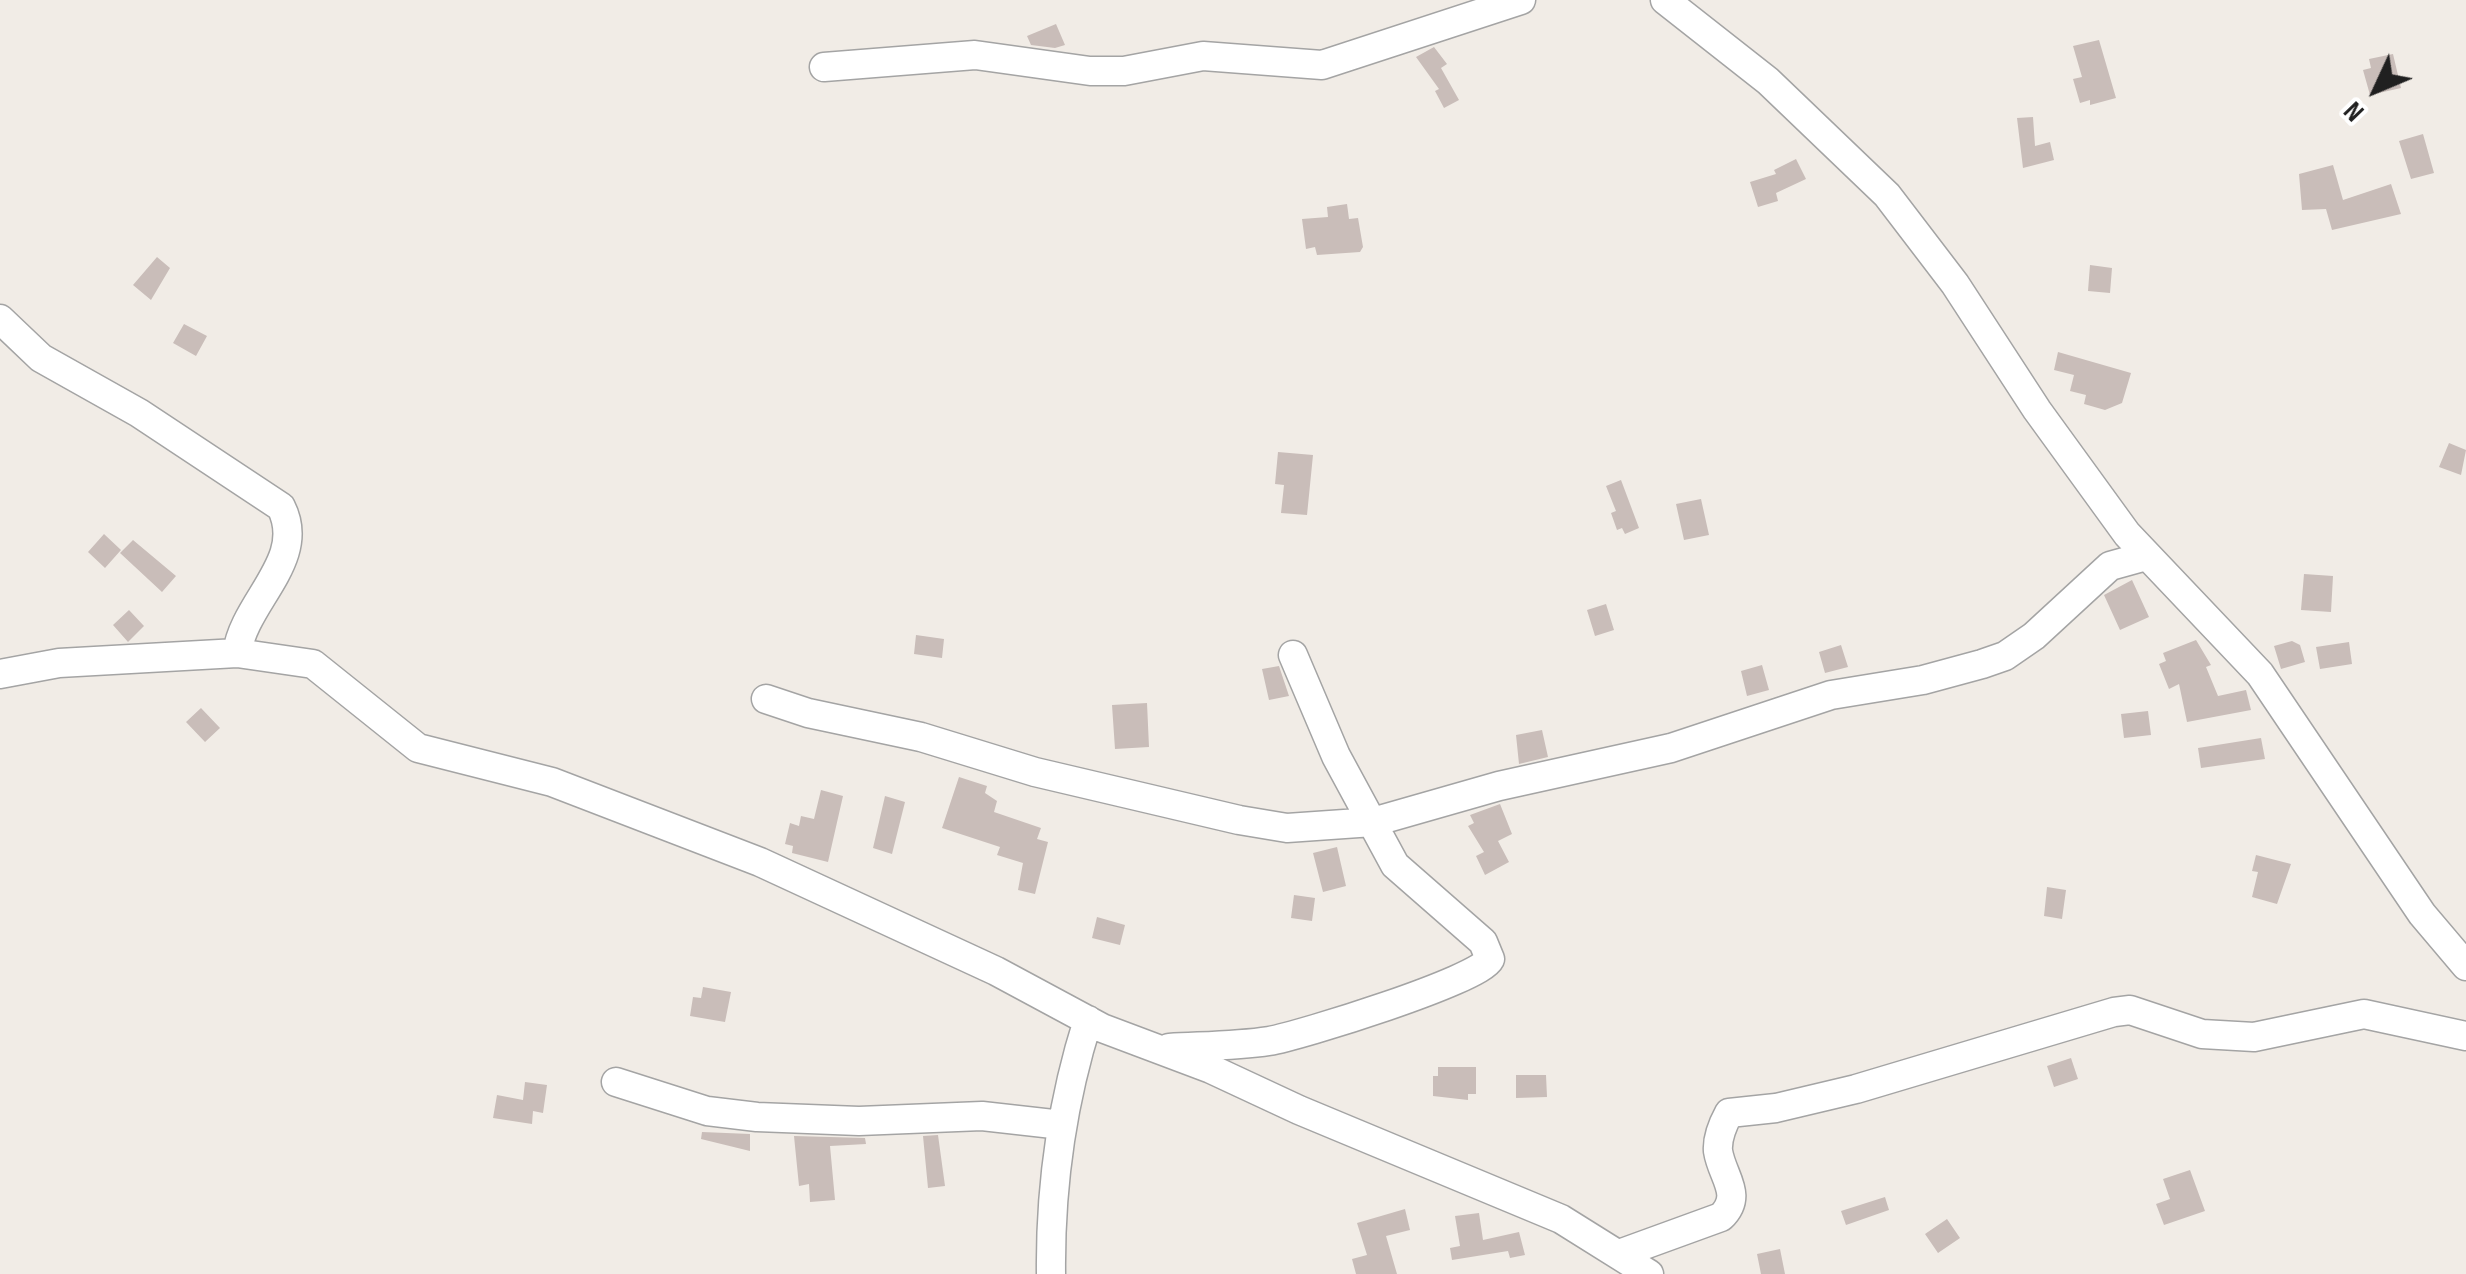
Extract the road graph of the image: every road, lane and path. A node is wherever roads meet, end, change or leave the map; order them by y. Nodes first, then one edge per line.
1 (1521, 0) edge
2 (1665, 0) edge
3 (824, 67) dead end
4 (0, 319) edge
5 (2146, 556) junction
6 (237, 653) junction
7 (1293, 655) dead end
8 (0, 674) edge
9 (766, 699) dead end
10 (1374, 822) junction
11 (2466, 966) edge
12 (1088, 1020) junction
13 (2466, 1036) edge
14 (1162, 1049) junction
15 (616, 1082) dead end
16 (1062, 1125) junction
17 (1637, 1268) edge
18 (1051, 1274) edge

1 - 3 street
2 - 5 street
4 - 6 street
5 - 10 street
5 - 11 street
6 - 8 street
6 - 12 street
7 - 10 street
9 - 10 street
10 - 14 street
12 - 14 street
12 - 16 street
13 - 17 street
14 - 17 street
15 - 16 street
16 - 18 street

